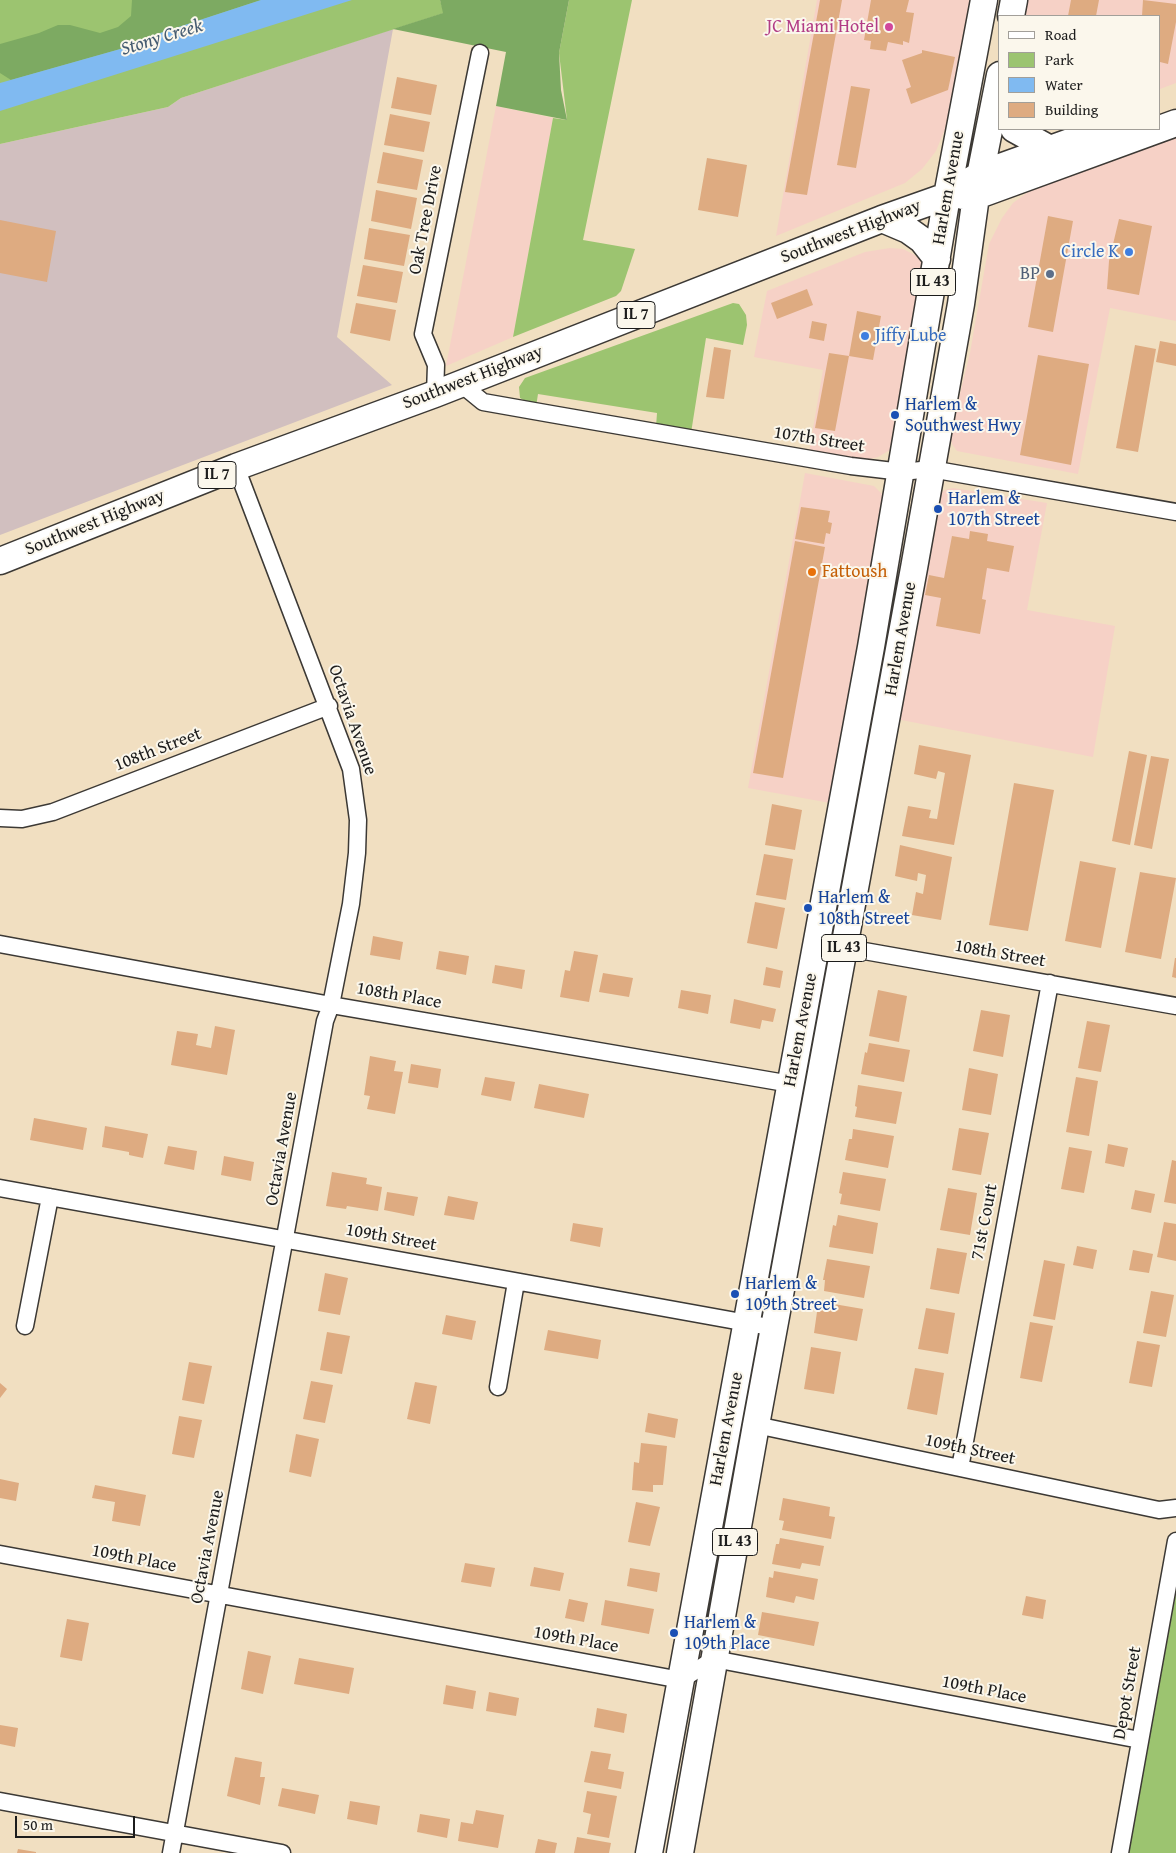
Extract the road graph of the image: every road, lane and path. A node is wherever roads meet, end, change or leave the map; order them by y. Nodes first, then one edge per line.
1 (984, 0) edge
2 (1014, 0) edge
3 (1011, 15) edge
4 (480, 53) dead end
5 (998, 94) edge
6 (1176, 104) edge
7 (1161, 110) edge
8 (996, 114) edge
9 (1176, 123) edge
10 (1161, 128) edge
11 (1016, 130) edge
12 (1103, 130) edge
13 (1154, 130) edge
14 (1050, 149) junction
15 (978, 185) junction
16 (947, 196) junction
17 (882, 219) junction
18 (937, 259) junction
19 (461, 384) junction
20 (435, 394) junction
21 (236, 467) junction
22 (931, 469) junction
23 (902, 472) junction
24 (1176, 512) edge
25 (0, 561) edge
26 (328, 706) junction
27 (0, 818) edge
28 (818, 942) junction
29 (0, 944) edge
30 (844, 947) junction
31 (1050, 984) junction
32 (331, 1004) junction
33 (1176, 1006) edge
34 (791, 1084) junction
35 (0, 1188) edge
36 (50, 1197) junction
37 (286, 1240) junction
38 (516, 1282) junction
39 (747, 1323) junction
40 (25, 1326) dead end
41 (775, 1328) junction
42 (498, 1387) dead end
43 (756, 1425) junction
44 (960, 1468) junction
45 (1176, 1508) edge
46 (1176, 1541) edge
47 (0, 1554) edge
48 (220, 1596) junction
49 (714, 1659) junction
50 (681, 1680) junction
51 (1140, 1740) junction
52 (0, 1801) edge
53 (174, 1834) junction
54 (171, 1853) edge
55 (282, 1853) edge
56 (649, 1853) edge
57 (680, 1853) edge
58 (1120, 1853) edge

1 - 16 main road, Harlem Avenue / IL 43
2 - 3 main road
4 - 20 street, Oak Tree Drive
5 - 8 main road, Harlem Avenue / IL 43
6 - 7 main road
8 - 15 main road, Harlem Avenue / IL 43
9 - 10 main road, Southwest Highway
11 - 14 main road
12 - 14 main road, Southwest Highway
13 - 15 main road, Southwest Highway
14 - 15 main road, Southwest Highway
15 - 16 main road, Southwest Highway / IL 7
15 - 22 main road, Harlem Avenue / IL 43
16 - 17 main road, Southwest Highway / IL 7
16 - 18 main road, Harlem Avenue / IL 43
17 - 18 main road
17 - 19 main road, Southwest Highway / IL 7
18 - 23 main road, Harlem Avenue / IL 43
19 - 20 main road, Southwest Highway / IL 7
19 - 23 street, 107th Street
20 - 21 main road, Southwest Highway / IL 7
21 - 25 main road, Southwest Highway / IL 7
21 - 26 street, Octavia Avenue
22 - 23 street, 107th Street
22 - 24 street, 107th Street
22 - 30 main road, Harlem Avenue / IL 43
23 - 28 main road, Harlem Avenue / IL 43
26 - 27 street, 108th Street
26 - 32 street, Octavia Avenue
28 - 30 street, 108th Street
28 - 34 main road, Harlem Avenue / IL 43
29 - 32 street, 108th Place
30 - 31 street, 108th Street
30 - 41 main road, Harlem Avenue / IL 43
31 - 33 street, 108th Street
31 - 44 street, 71st Court
32 - 34 street, 108th Place
32 - 37 street, Octavia Avenue
34 - 39 main road, Harlem Avenue / IL 43
35 - 36 street, 109th Street
36 - 37 street, 109th Street
36 - 40 street
37 - 38 street, 109th Street
37 - 48 street, Octavia Avenue
38 - 39 street, 109th Street
38 - 42 street
39 - 41 street, 109th Street
39 - 50 main road, Harlem Avenue / IL 43
41 - 43 main road, Harlem Avenue / IL 43
43 - 44 street, 109th Street
43 - 49 main road, Harlem Avenue / IL 43
44 - 45 street, 109th Street
46 - 51 street, Depot Street
47 - 48 street, 109th Place
48 - 50 street, 109th Place
48 - 53 street, Octavia Avenue
49 - 50 street
49 - 51 street, 109th Place
49 - 57 main road, Harlem Avenue / IL 43
50 - 56 main road, Harlem Avenue / IL 43
51 - 58 street, Depot Street
52 - 53 street
53 - 54 street, Octavia Avenue
53 - 55 street

